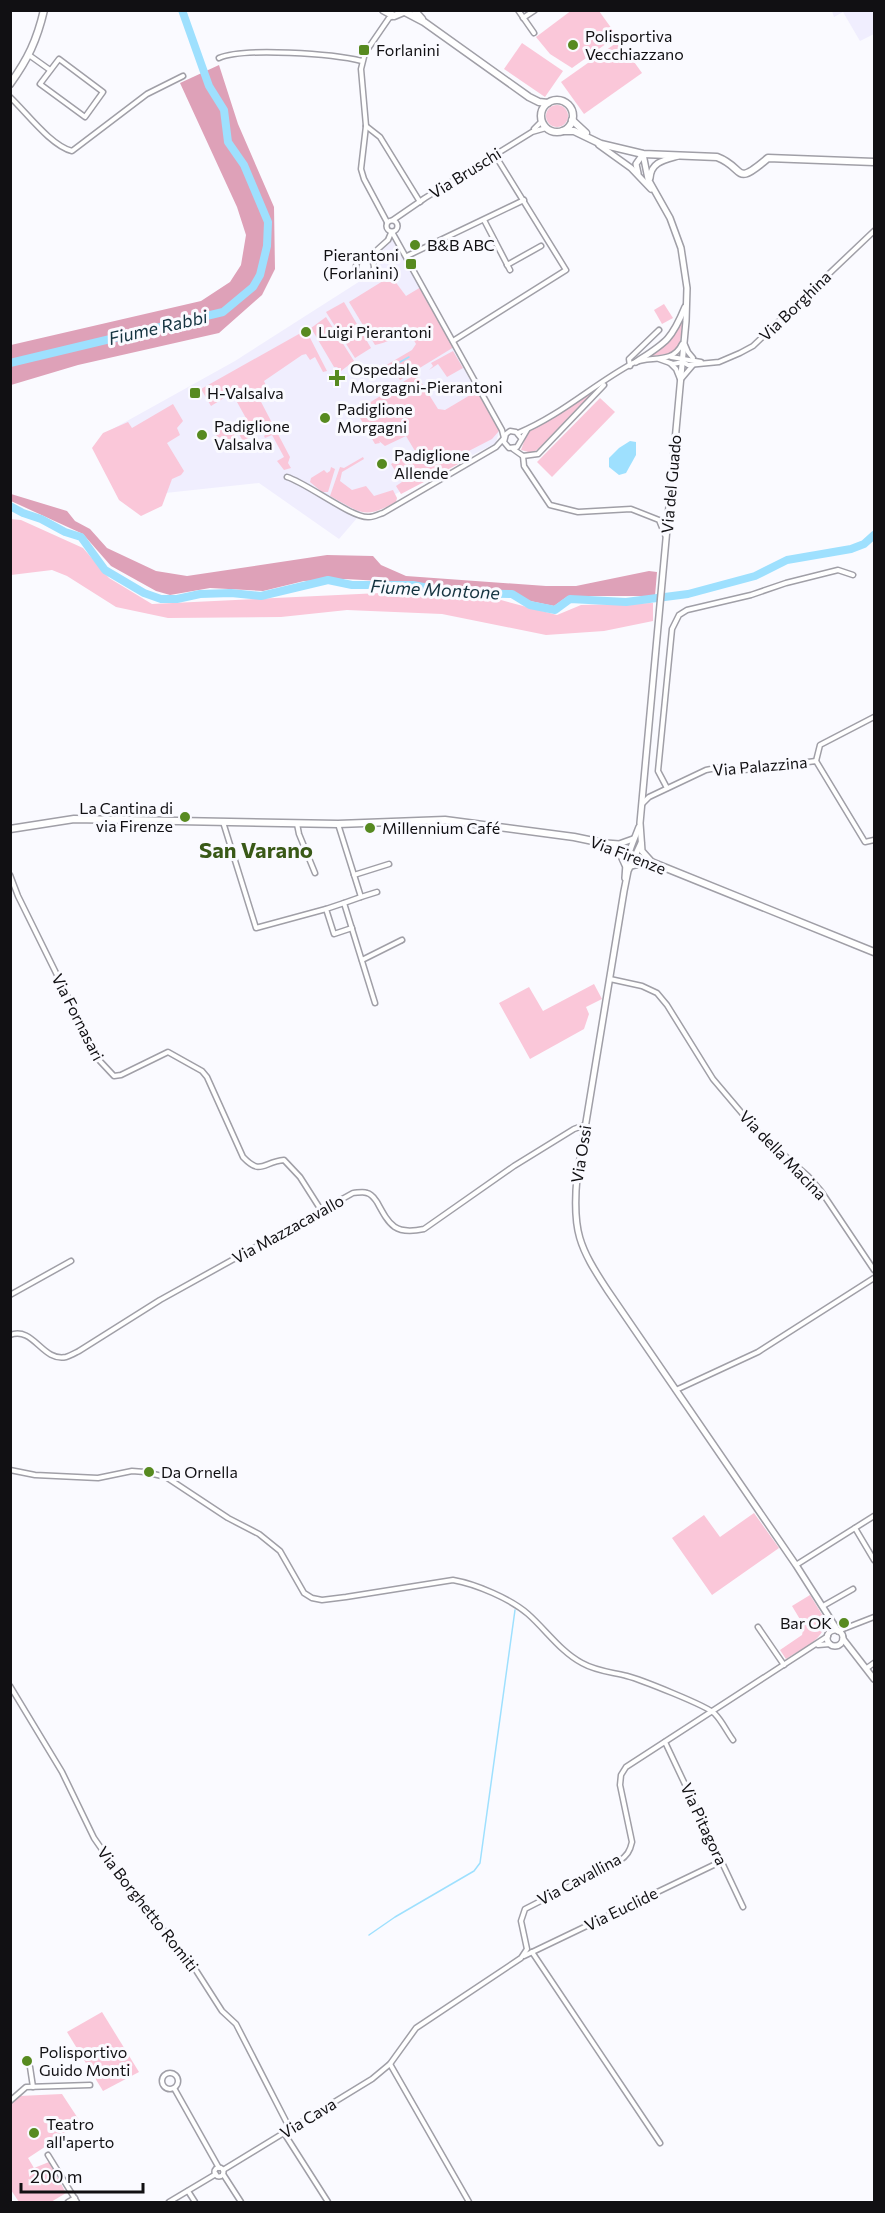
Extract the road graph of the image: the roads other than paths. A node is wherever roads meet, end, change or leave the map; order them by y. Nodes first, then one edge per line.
1 (44, 10) edge
2 (414, 10) edge
3 (518, 10) edge
4 (535, 10) edge
5 (384, 11) edge
6 (406, 11) edge
7 (394, 16) junction
8 (524, 18) junction
9 (424, 22) junction
10 (384, 26) junction
11 (534, 33) dead end
12 (30, 55) junction
13 (219, 58) dead end
14 (362, 61) junction
15 (50, 70) junction
16 (183, 76) dead end
17 (13, 77) edge
18 (10, 84) edge
19 (523, 93) junction
20 (10, 97) edge
21 (548, 103) junction
22 (542, 112) junction
23 (572, 120) junction
24 (542, 121) junction
25 (366, 126) junction
26 (546, 128) junction
27 (563, 131) junction
28 (374, 132) junction
29 (532, 132) junction
30 (365, 136) junction
31 (596, 142) junction
32 (613, 147) junction
33 (643, 154) junction
34 (495, 155) junction
35 (678, 156) junction
36 (874, 162) edge
37 (642, 179) junction
38 (652, 185) junction
39 (656, 195) junction
40 (524, 200) junction
41 (420, 202) junction
42 (400, 218) junction
43 (393, 220) junction
44 (484, 220) junction
45 (387, 222) junction
46 (393, 229) junction
47 (874, 231) edge
48 (541, 246) dead end
49 (407, 256) junction
50 (370, 259) junction
51 (507, 265) junction
52 (510, 270) dead end
53 (687, 303) junction
54 (659, 330) dead end
55 (453, 341) junction
56 (684, 341) junction
57 (670, 357) junction
58 (659, 359) junction
59 (695, 360) junction
60 (682, 361) junction
61 (669, 362) junction
62 (705, 363) junction
63 (633, 364) junction
64 (693, 365) junction
65 (608, 380) junction
66 (681, 380) junction
67 (520, 435) junction
68 (505, 438) junction
69 (515, 448) junction
70 (521, 455) junction
71 (287, 477) dead end
72 (666, 539) junction
73 (853, 574) dead end
74 (874, 717) edge
75 (816, 761) junction
76 (667, 788) junction
77 (643, 803) junction
78 (223, 822) junction
79 (297, 823) junction
80 (640, 823) junction
81 (338, 824) junction
82 (10, 829) edge
83 (633, 839) junction
84 (874, 840) edge
85 (598, 842) junction
86 (641, 843) junction
87 (632, 855) junction
88 (389, 864) dead end
89 (654, 865) junction
90 (628, 866) junction
91 (315, 873) dead end
92 (10, 875) edge
93 (354, 875) junction
94 (377, 892) dead end
95 (361, 897) junction
96 (344, 903) junction
97 (326, 909) junction
98 (352, 928) junction
99 (402, 940) dead end
100 (874, 952) edge
101 (362, 960) junction
102 (610, 979) junction
103 (375, 1003) dead end
104 (585, 1125) junction
105 (321, 1209) junction
106 (70, 1261) dead end
107 (874, 1270) edge
108 (874, 1278) edge
109 (10, 1295) edge
110 (10, 1335) edge
111 (676, 1390) junction
112 (10, 1470) edge
113 (874, 1516) edge
114 (855, 1528) junction
115 (874, 1560) edge
116 (796, 1565) junction
117 (853, 1589) dead end
118 (823, 1606) junction
119 (874, 1617) edge
120 (830, 1620) junction
121 (758, 1627) dead end
122 (829, 1634) junction
123 (841, 1634) junction
124 (817, 1645) junction
125 (833, 1645) junction
126 (853, 1650) junction
127 (874, 1663) edge
128 (784, 1665) junction
129 (867, 1668) junction
130 (874, 1679) edge
131 (10, 1686) edge
132 (714, 1712) junction
133 (733, 1740) dead end
134 (665, 1742) junction
135 (722, 1861) junction
136 (743, 1907) dead end
137 (532, 1952) junction
138 (521, 1958) junction
139 (390, 2064) junction
140 (30, 2067) dead end
141 (90, 2085) dead end
142 (33, 2086) junction
143 (174, 2088) junction
144 (10, 2101) edge
145 (290, 2129) junction
146 (284, 2133) junction
147 (660, 2143) dead end
148 (48, 2155) dead end
149 (222, 2171) junction
150 (188, 2191) junction
151 (76, 2200) edge
152 (68, 2202) edge
153 (170, 2202) edge
154 (195, 2202) edge
155 (241, 2202) edge
156 (328, 2202) edge
157 (469, 2202) edge

1 - 12 main road
2 - 9 main road
3 - 8 street
4 - 8 street
5 - 7 main road
5 - 10 street
6 - 7 main road
6 - 9 main road
7 - 10 street
8 - 11 street
9 - 19 main road
10 - 14 street
12 - 15 street
12 - 17 main road
13 - 14 street
14 - 25 street
15 - 15 street
16 - 20 street
17 - 18 main road
19 - 21 main road
19 - 22 main road
21 - 22 main road
21 - 23 main road
22 - 24 main road
23 - 27 main road
23 - 32 main road
24 - 26 main road
24 - 29 street, Via Bruschi
25 - 28 street
25 - 30 street
26 - 27 main road
26 - 29 street, Via Bruschi
27 - 31 main road
28 - 30 street
28 - 41 street
29 - 34 street, Via Bruschi
30 - 45 street
31 - 32 main road
31 - 37 street
32 - 33 main road
33 - 35 main road
33 - 37 street
33 - 38 street, Via del Guado
34 - 40 street
34 - 41 street, Via Bruschi
35 - 36 main road
35 - 38 street
37 - 39 street
38 - 39 street, Via del Guado
39 - 53 street, Via del Guado
40 - 44 street
40 - 55 street
41 - 42 street, Via Bruschi
42 - 43 street
42 - 46 street
43 - 45 street
43 - 46 street
44 - 49 street
44 - 51 street
45 - 46 street
46 - 49 street
46 - 50 street
47 - 62 street, Via Borghina
48 - 51 street
49 - 55 street
50 - 50 street
51 - 52 street
53 - 56 street, Via del Guado
53 - 63 street
54 - 63 street
55 - 68 street
56 - 57 street
56 - 59 street
56 - 60 street, Via del Guado
57 - 58 street
57 - 60 street
58 - 61 street
58 - 63 street
59 - 60 street
59 - 62 street
60 - 61 street
60 - 64 street, Via Borghina
60 - 66 street, Via del Guado
61 - 66 street
62 - 64 street, Via Borghina
63 - 65 street
64 - 66 street
65 - 67 street
65 - 70 street
66 - 72 street, Via del Guado
67 - 68 street
67 - 69 street
68 - 69 street
68 - 71 street
69 - 70 street
70 - 72 street
72 - 77 street, Via del Guado
73 - 76 street
74 - 75 street
75 - 76 street, Via Palazzina
75 - 84 street, Via Palazzina
76 - 77 street, Via Palazzina
77 - 80 street, Via del Guado
78 - 79 main road, Via Firenze
78 - 82 main road, Via Firenze
78 - 97 street
79 - 81 main road, Via Firenze
79 - 91 street
80 - 83 street, Via del Guado
80 - 86 street, Via del Guado
81 - 85 main road, Via Firenze
81 - 93 street
83 - 85 street
83 - 87 street, Via del Guado
85 - 87 main road, Via Firenze
85 - 90 street
86 - 87 street, Via del Guado
86 - 89 street, Via del Guado
87 - 89 main road, Via Firenze
87 - 90 street, Via Ossi
88 - 93 street
89 - 90 street
89 - 100 main road, Via Firenze
90 - 102 street, Via Ossi
92 - 105 street, Via Fornasari
93 - 95 street
94 - 95 street
95 - 96 street
96 - 97 street
96 - 98 street
97 - 98 street
98 - 101 street
99 - 101 street
101 - 103 street
102 - 104 street, Via Ossi
102 - 107 street, Via della Macina
104 - 105 street, Via Mazzacavallo
104 - 111 street, Via Ossi
105 - 110 street, Via Mazzacavallo
106 - 109 street
108 - 111 street
111 - 116 street, Via Ossi
112 - 132 street
113 - 114 street
114 - 115 street
114 - 116 street
116 - 118 street, Via Ossi
117 - 118 street
118 - 120 street, Via Ossi
119 - 123 street
120 - 122 street, Via Ossi
120 - 123 street, Via Ossi
121 - 128 street
122 - 123 street
122 - 124 street, Via Cavallina
122 - 125 street, Via Ossi
123 - 125 street
123 - 126 street, Via Ossi
124 - 125 street, Via Cavallina
124 - 128 street, Via Cavallina
125 - 126 street
126 - 129 street, Via Ossi
127 - 129 street
128 - 132 street, Via Cavallina
129 - 130 street, Via Ossi
131 - 145 street, Via Borghetto Romiti
132 - 133 street
132 - 134 street, Via Cavallina
134 - 135 street, Via Pitagora
134 - 138 street, Via Cavallina
135 - 136 street, Via Pitagora
135 - 137 street, Via Euclide
137 - 138 street, Via Euclide
137 - 147 street
138 - 139 street
139 - 145 street, Via Cava
139 - 157 street
140 - 142 street
141 - 142 street
142 - 144 street
143 - 143 street
143 - 149 street
145 - 146 street, Via Cava
146 - 149 street, Via Cava
146 - 156 street
148 - 151 street
149 - 150 street
149 - 155 street
150 - 153 street
150 - 154 street
151 - 152 street

